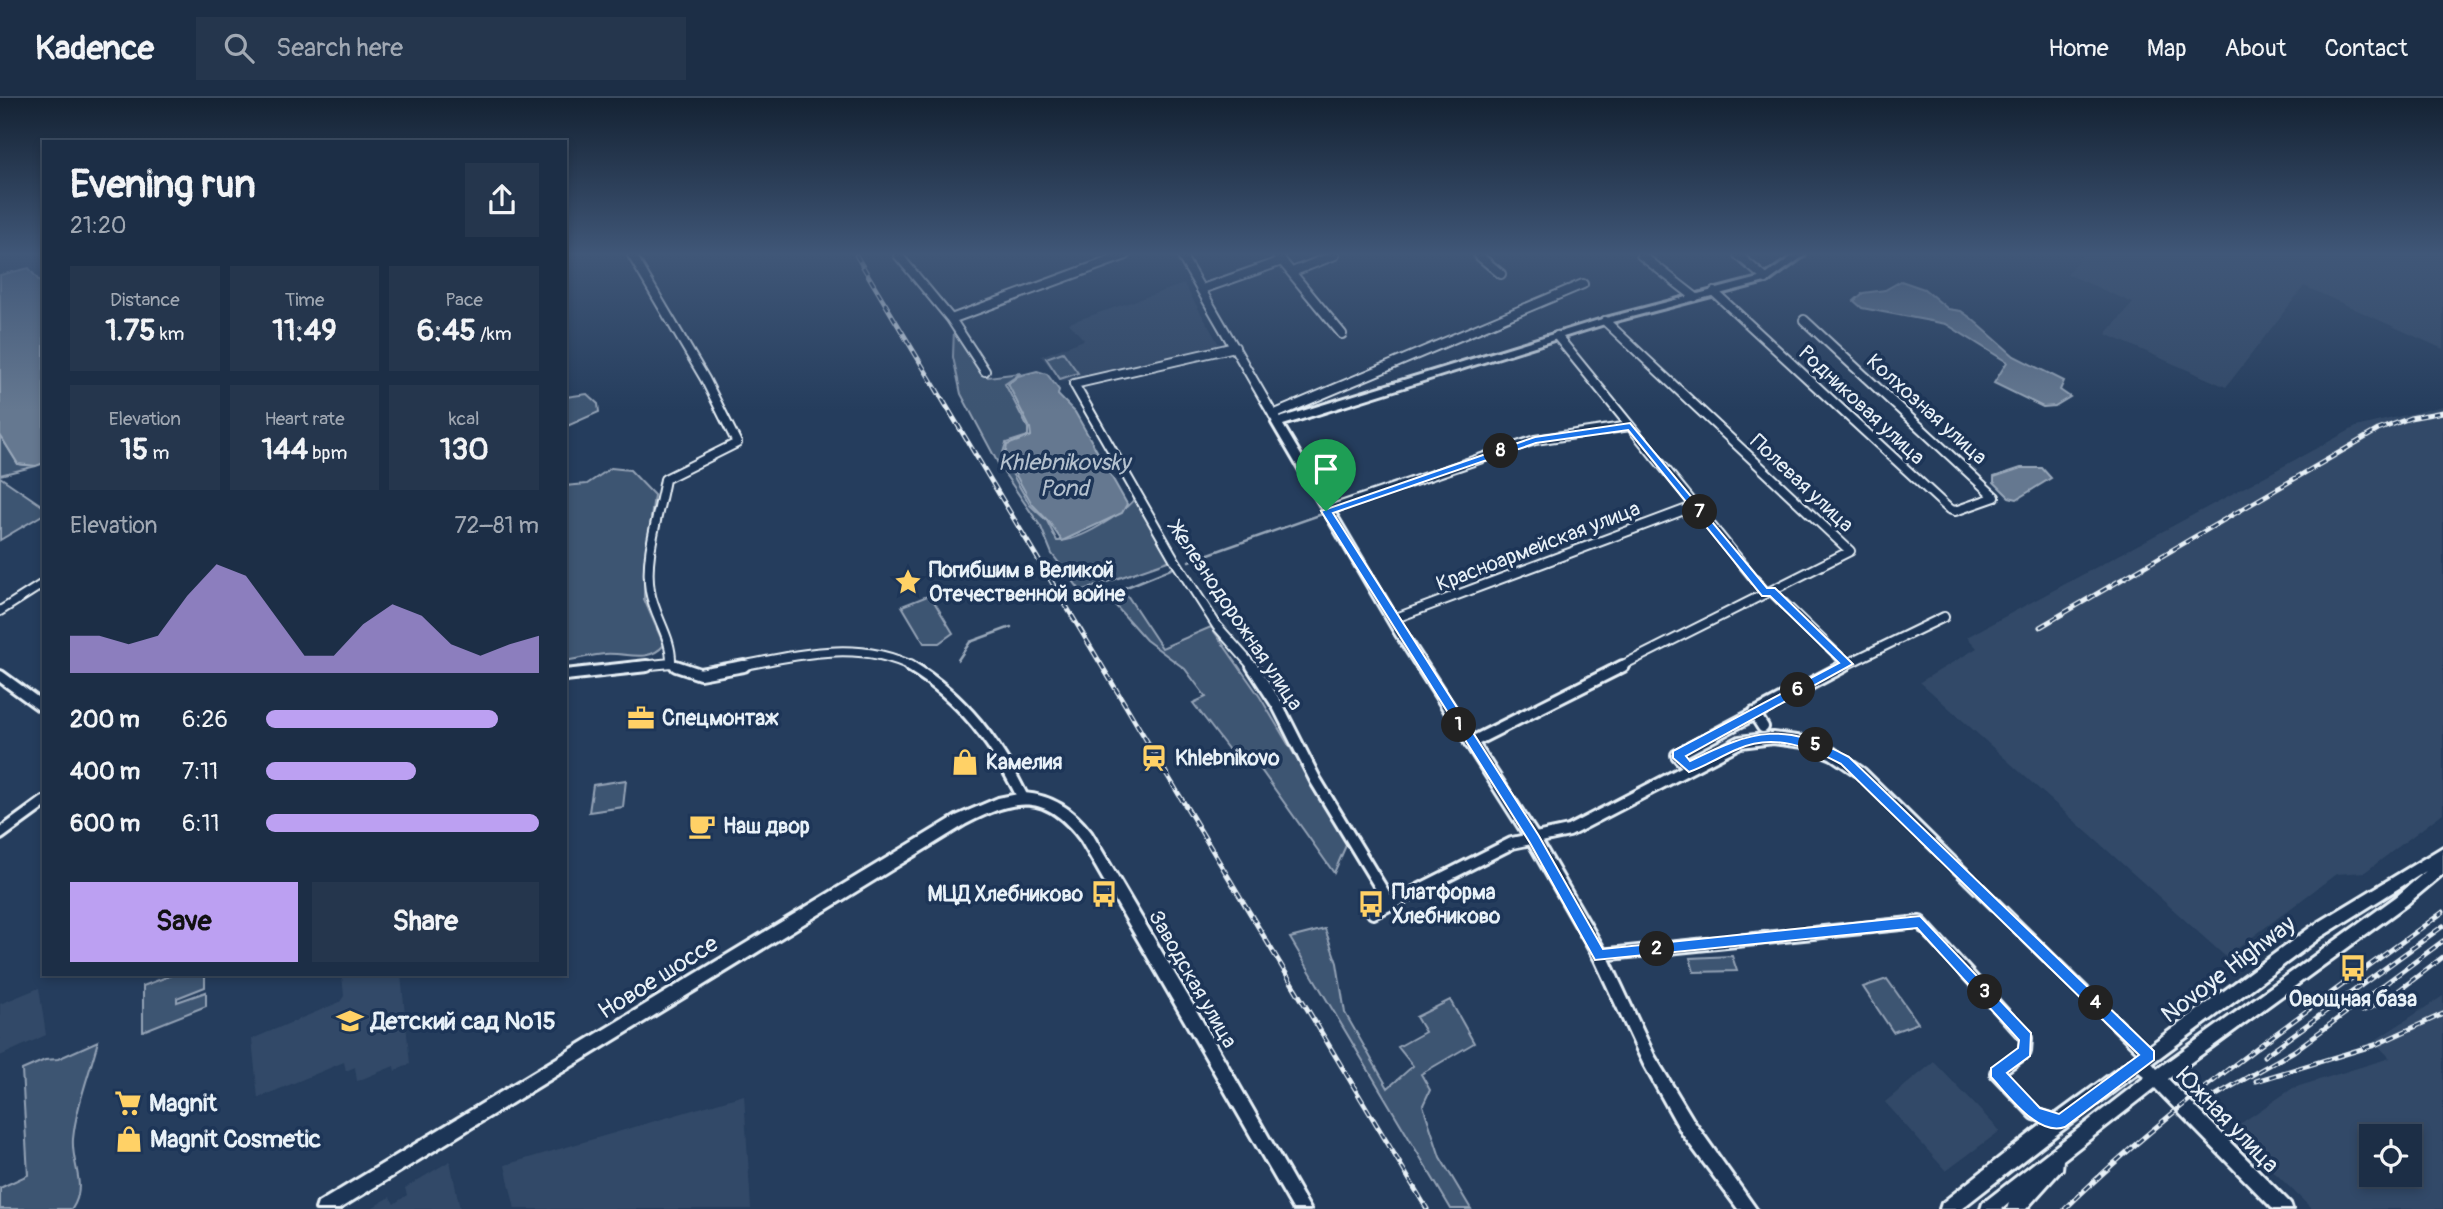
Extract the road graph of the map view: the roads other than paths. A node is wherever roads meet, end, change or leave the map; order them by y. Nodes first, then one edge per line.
1 (663, 307) edge
2 (942, 307) edge
3 (982, 307) edge
4 (1212, 307) edge
5 (1320, 307) edge
6 (1531, 307) edge
7 (1658, 307) edge
8 (1730, 307) edge
9 (951, 318) junction
10 (1804, 320) dead end
11 (1605, 321) junction
12 (1342, 334) dead end
13 (1557, 336) junction
14 (1235, 347) junction
15 (985, 371) dead end
16 (1275, 419) junction
17 (1630, 426) junction
18 (1995, 495) joint
19 (1695, 506) junction
20 (1326, 511) junction
21 (42, 584) edge
22 (1768, 592) junction
23 (0, 611) edge
24 (1944, 617) dead end
25 (1393, 619) junction
26 (671, 663) junction
27 (1847, 664) junction
28 (567, 675) edge
29 (0, 676) edge
30 (42, 707) edge
31 (1754, 713) junction
32 (1763, 727) dead end
33 (1470, 743) junction
34 (1689, 767) junction
35 (1023, 798) junction
36 (42, 803) edge
37 (0, 834) edge
38 (1534, 839) junction
39 (2443, 853) edge
40 (2443, 865) edge
41 (1390, 903) junction
42 (1373, 913) dead end
43 (1600, 956) junction
44 (2145, 1059) junction
45 (2156, 1078) junction
46 (2035, 1114) junction
47 (2060, 1122) junction
48 (2079, 1136) junction
49 (2038, 1138) junction
50 (324, 1209) edge
51 (1302, 1209) edge
52 (1748, 1209) edge
53 (1948, 1209) edge
54 (1989, 1209) edge
55 (2015, 1209) edge
56 (2284, 1209) edge

1 - 26 street
2 - 9 street
3 - 9 street
4 - 14 street
5 - 12 street
6 - 16 street
7 - 11 street
8 - 18 street, Родниковая улица
9 - 15 street
10 - 18 street, Колхозная улица
11 - 13 street
11 - 22 street, Полевая улица
13 - 16 street
13 - 17 street
14 - 16 street
14 - 41 street, Железнодорожная улица
16 - 20 street
17 - 19 street
17 - 20 street
19 - 22 street
19 - 25 street, Красноармейская улица
20 - 25 street
21 - 23 street
22 - 27 street
22 - 33 street, Полевая улица
24 - 27 street
25 - 33 street
26 - 28 street
26 - 35 street
27 - 31 street
29 - 30 street
31 - 32 street
31 - 34 street
33 - 38 street
34 - 38 street
34 - 44 street
35 - 50 street, Новое шоссе
35 - 51 street, Заводская улица
36 - 37 street
38 - 41 street
38 - 43 street
39 - 44 street, Novoye Highway
40 - 45 street, Novoye Highway
41 - 42 street
43 - 46 street
43 - 52 street
44 - 45 street, Южная улица
44 - 47 street, Novoye Highway
45 - 48 street, Novoye Highway
45 - 56 street, Южная улица
46 - 47 street
46 - 49 street
47 - 49 street, Novoye Highway
48 - 54 street, Novoye Highway
48 - 55 street
49 - 53 street, Novoye Highway

